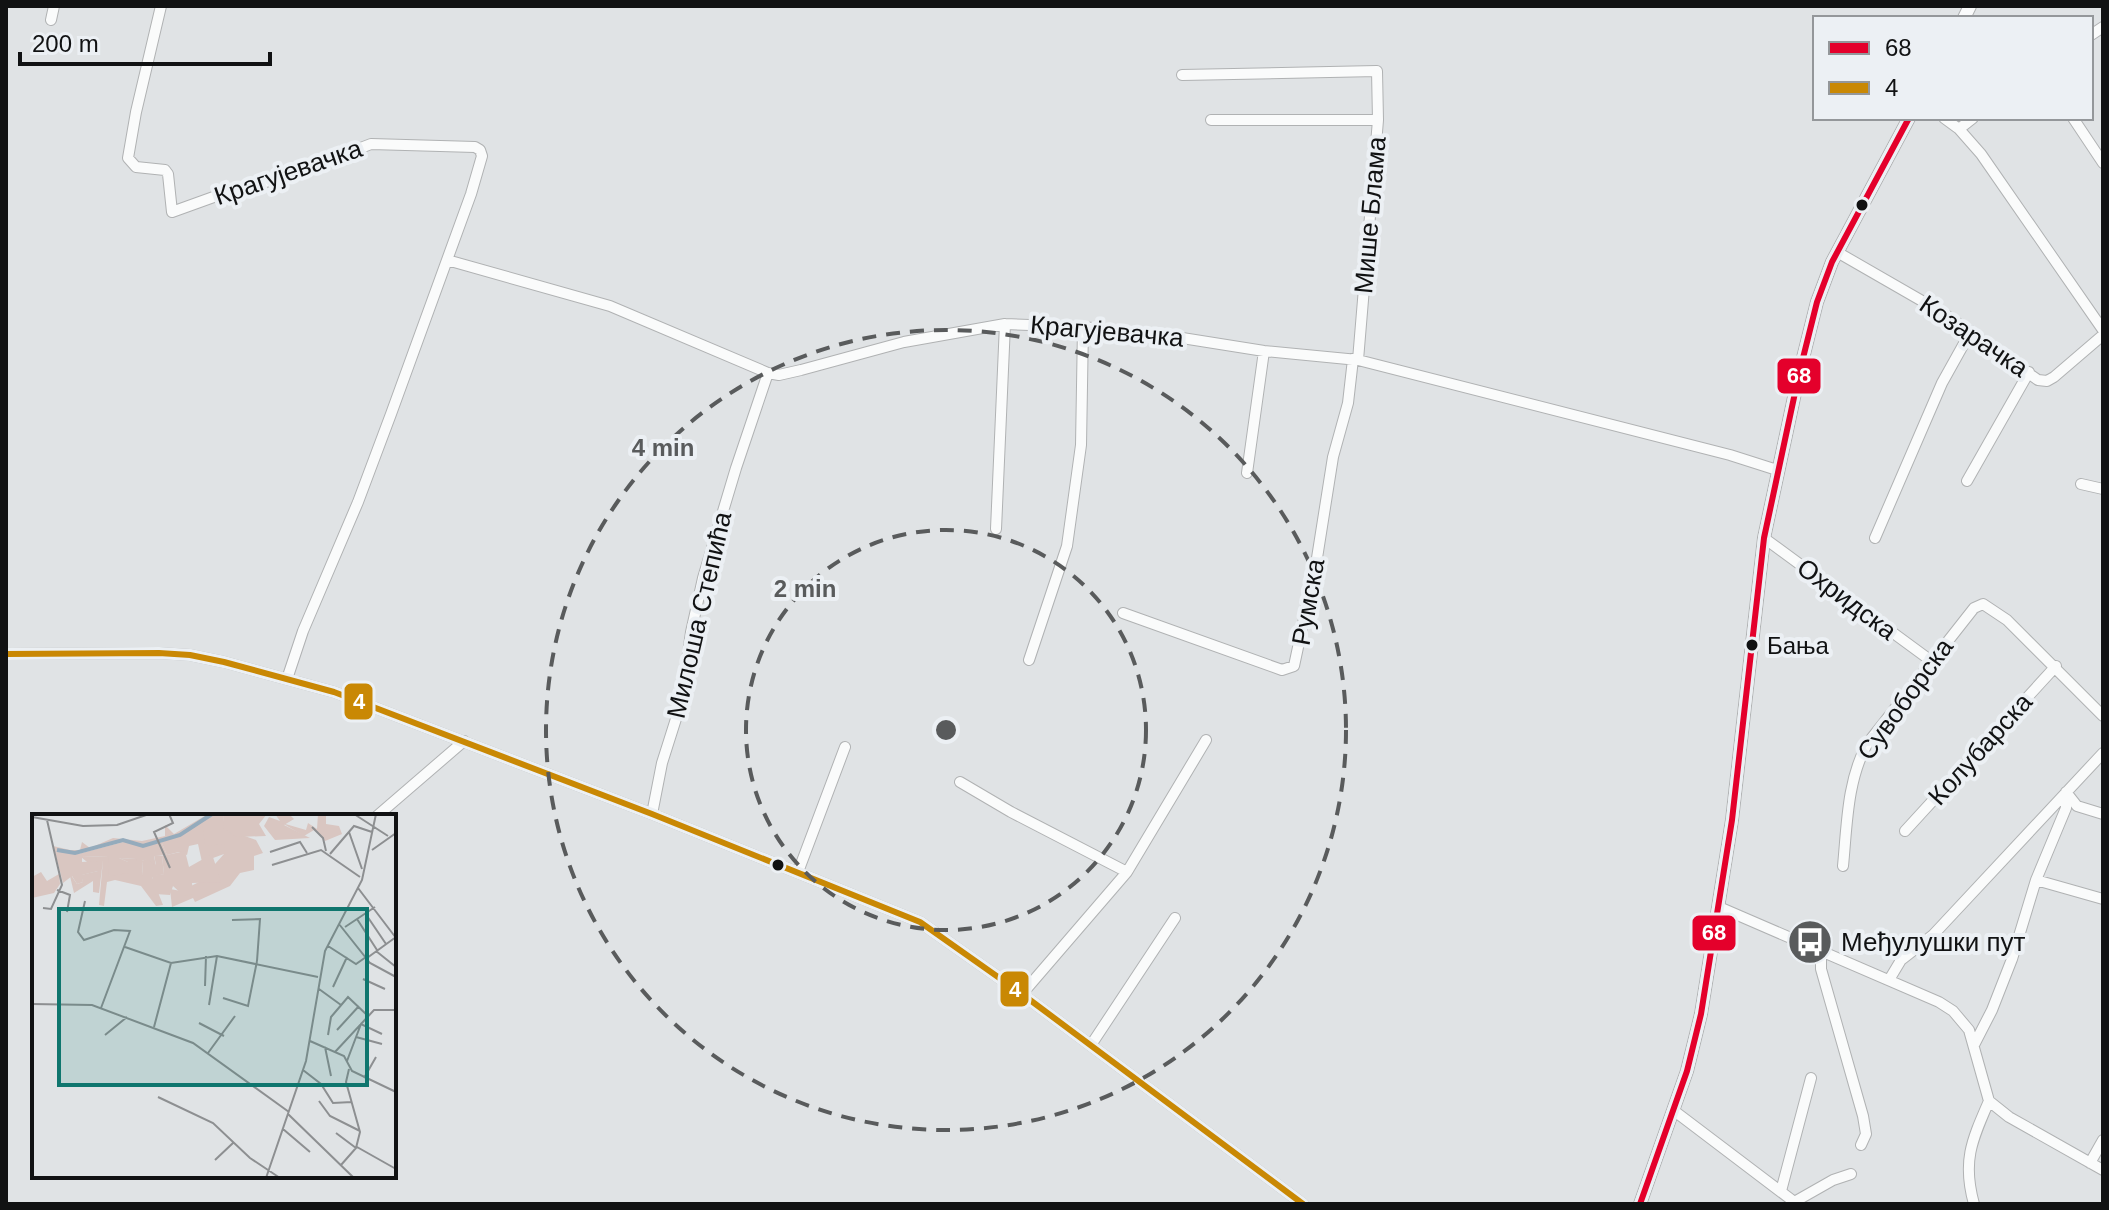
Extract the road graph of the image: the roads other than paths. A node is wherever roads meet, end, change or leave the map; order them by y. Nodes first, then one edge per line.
1 (54, 6) edge
2 (161, 6) edge
3 (51, 20) dead end
4 (1182, 75) dead end
5 (1211, 120) dead end
6 (1378, 120) junction
7 (1908, 120) edge
8 (1947, 120) edge
9 (1970, 120) edge
10 (2074, 120) edge
11 (1959, 129) junction
12 (2103, 163) edge
13 (1837, 252) junction
14 (447, 260) junction
15 (1005, 324) junction
16 (1083, 327) junction
17 (1971, 331) junction
18 (2103, 333) edge
19 (1264, 351) junction
20 (1355, 360) junction
21 (2029, 372) junction
22 (768, 373) junction
23 (1777, 470) junction
24 (1247, 473) dead end
25 (1967, 481) dead end
26 (2081, 484) dead end
27 (2103, 489) edge
28 (996, 529) dead end
29 (1764, 538) junction
30 (1875, 538) dead end
31 (1123, 613) dead end
32 (6, 654) edge
33 (1029, 660) dead end
34 (1930, 660) junction
35 (2056, 666) junction
36 (287, 679) junction
37 (2103, 716) edge
38 (1206, 740) dead end
39 (464, 741) junction
40 (845, 747) dead end
41 (2103, 753) edge
42 (960, 782) dead end
43 (2066, 792) junction
44 (379, 814) edge
45 (652, 814) junction
46 (2103, 814) edge
47 (1905, 831) dead end
48 (1843, 866) dead end
49 (798, 872) junction
50 (1127, 872) junction
51 (2036, 880) junction
52 (2103, 899) edge
53 (1719, 907) junction
54 (1175, 918) dead end
55 (1821, 952) junction
56 (1889, 980) junction
57 (1022, 994) junction
58 (1091, 1045) junction
59 (1974, 1045) junction
60 (1811, 1078) dead end
61 (1989, 1101) junction
62 (1673, 1110) junction
63 (2103, 1140) edge
64 (1861, 1145) dead end
65 (2090, 1163) junction
66 (2103, 1170) edge
67 (1851, 1174) dead end
68 (1781, 1191) junction
69 (1797, 1203) edge
70 (1303, 1204) edge
71 (1640, 1204) edge
72 (1974, 1204) edge

1 - 3 street
2 - 14 street, Крагујевачка
4 - 6 street, Мише Блама
5 - 6 street
6 - 20 street, Мише Блама
7 - 13 main road
8 - 11 street
9 - 11 street
10 - 12 street
11 - 18 street
13 - 17 street, Козарачка
13 - 23 main road
14 - 22 street, Крагујевачка
14 - 36 street, Крагујевачка
15 - 16 street, Крагујевачка
15 - 22 street, Крагујевачка
15 - 28 street
16 - 19 street, Крагујевачка
16 - 33 street
17 - 21 street, Козарачка
17 - 30 street
18 - 21 street, Козарачка
19 - 20 street, Крагујевачка
19 - 24 street
20 - 23 street, Крагујевачка
20 - 31 street, Румска
21 - 25 street
22 - 45 street, Милоша Степића
23 - 29 main road
26 - 27 street
29 - 34 street, Охридска
29 - 53 main road
32 - 36 street
34 - 35 street, Сувоборска
34 - 48 street, Сувоборска
35 - 37 street
35 - 47 street, Колубарска
36 - 39 street
38 - 50 street
39 - 44 street
39 - 45 street
40 - 49 street
41 - 43 street
42 - 50 street
43 - 46 street
43 - 51 street
43 - 56 street
45 - 49 street
49 - 57 street
50 - 57 street
51 - 52 street
51 - 59 street
53 - 55 street
53 - 62 main road
54 - 58 street
55 - 56 street
55 - 64 street
56 - 59 street
57 - 58 street
58 - 70 street
59 - 61 street
60 - 68 street
61 - 65 street
61 - 72 street
62 - 68 street
62 - 71 main road
63 - 65 street
65 - 66 street
67 - 69 street
68 - 69 street

